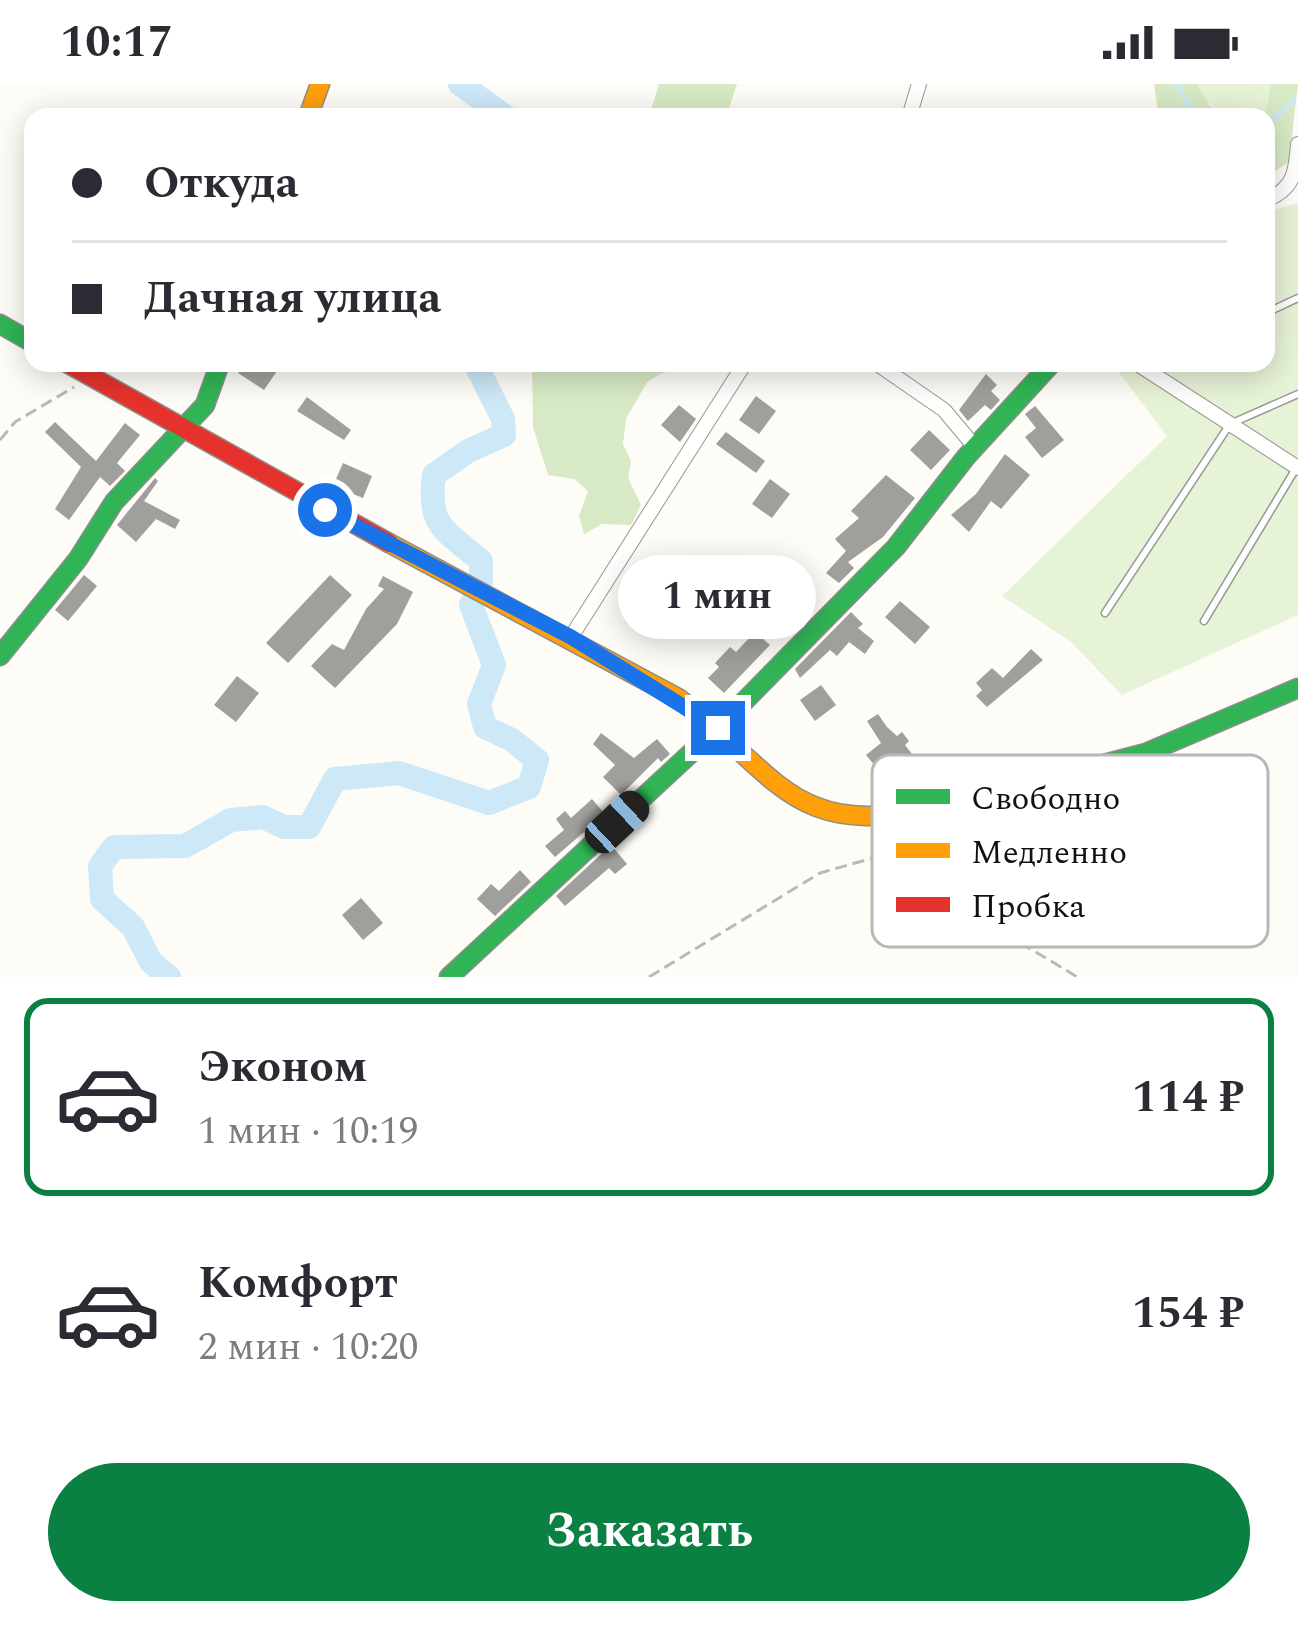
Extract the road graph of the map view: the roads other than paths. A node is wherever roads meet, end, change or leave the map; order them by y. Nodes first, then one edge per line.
1 (1298, 144) edge
2 (1275, 195) edge
3 (83, 372) edge
4 (217, 372) edge
5 (739, 372) edge
6 (889, 372) edge
7 (1044, 372) edge
8 (1155, 372) edge
9 (1298, 394) edge
10 (1230, 424) junction
11 (182, 430) junction
12 (975, 447) junction
13 (1298, 467) edge
14 (1106, 614) dead end
15 (1204, 621) dead end
16 (571, 637) junction
17 (0, 656) edge
18 (1298, 688) edge
19 (718, 728) junction
20 (1138, 755) edge
21 (872, 818) edge
22 (449, 977) edge

1 - 2 street
3 - 11 street
4 - 11 street
5 - 16 street
6 - 12 street
7 - 12 street
8 - 10 street
9 - 10 lane
10 - 13 street
10 - 14 lane
11 - 16 street
11 - 17 street
12 - 19 street
13 - 15 lane
16 - 19 street
18 - 20 street
19 - 21 street
19 - 22 street

